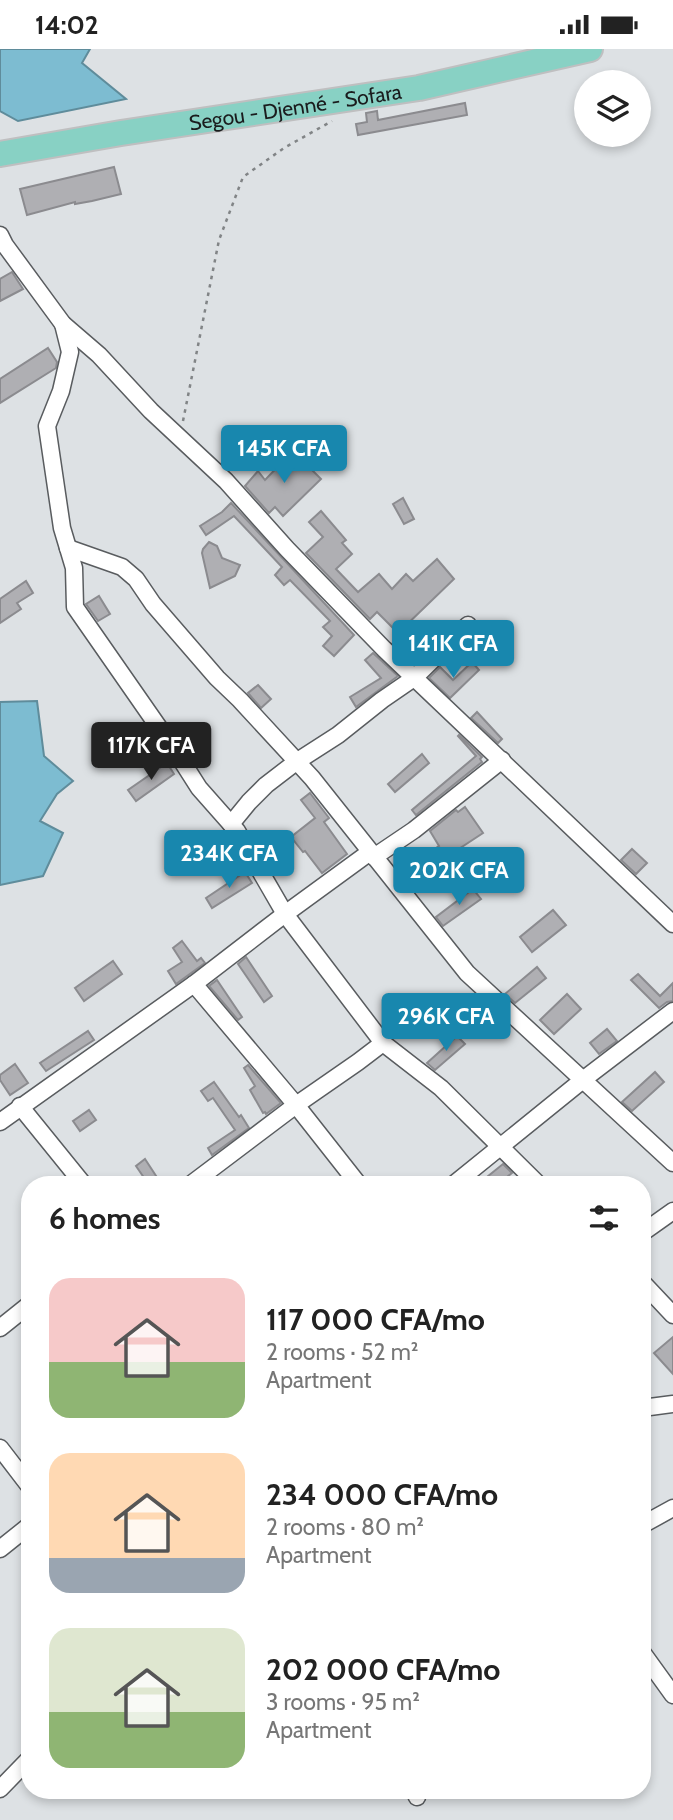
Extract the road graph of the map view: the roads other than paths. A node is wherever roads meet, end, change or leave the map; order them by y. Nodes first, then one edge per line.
1 (590, 49) edge
2 (0, 154) edge
3 (0, 235) edge
4 (63, 324) junction
5 (68, 548) junction
6 (468, 625) dead end
7 (414, 678) junction
8 (502, 760) junction
9 (296, 762) junction
10 (230, 824) junction
11 (372, 854) junction
12 (285, 913) junction
13 (673, 925) edge
14 (194, 984) junction
15 (673, 1011) edge
16 (383, 1043) junction
17 (584, 1079) junction
18 (296, 1105) junction
19 (20, 1106) junction
20 (0, 1122) edge
21 (500, 1148) junction
22 (673, 1163) edge
23 (77, 1176) edge
24 (202, 1176) edge
25 (352, 1176) edge
26 (464, 1176) edge
27 (530, 1176) edge
28 (673, 1211) edge
29 (651, 1227) edge
30 (651, 1292) edge
31 (21, 1311) edge
32 (673, 1315) edge
33 (0, 1328) edge
34 (673, 1403) edge
35 (651, 1407) edge
36 (0, 1448) edge
37 (21, 1475) edge
38 (673, 1508) edge
39 (651, 1520) edge
40 (21, 1532) edge
41 (0, 1549) edge
42 (651, 1664) edge
43 (673, 1695) edge
44 (21, 1767) edge
45 (0, 1789) edge

1 - 2 main road, Segou - Djenné - Sofara
3 - 4 street
4 - 5 street
4 - 7 street
5 - 9 street
5 - 10 street
6 - 7 street
7 - 8 street
7 - 9 street
8 - 11 street
8 - 13 street
9 - 10 street
9 - 11 street
10 - 12 street
11 - 12 street
11 - 17 street
12 - 14 street
12 - 16 street
14 - 18 street
14 - 19 street
15 - 17 street
16 - 18 street
16 - 21 street
17 - 21 street
17 - 22 street
18 - 24 street
18 - 25 street
19 - 20 street
19 - 23 street
21 - 26 street
21 - 27 street
28 - 29 street
30 - 32 street
31 - 33 street
34 - 35 street
36 - 37 street
38 - 39 street
40 - 41 street
42 - 43 street
44 - 45 street

